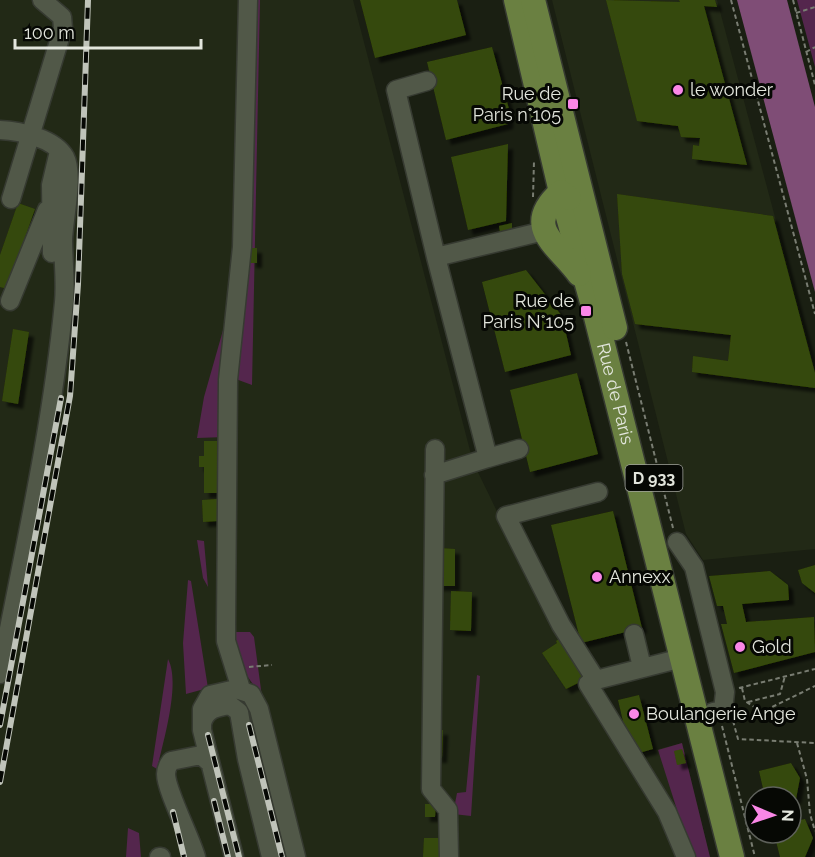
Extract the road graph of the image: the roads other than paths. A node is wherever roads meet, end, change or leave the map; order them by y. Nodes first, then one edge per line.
1 (42, 0) edge
2 (248, 0) edge
3 (516, 0) edge
4 (533, 0) edge
5 (427, 81) dead end
6 (0, 130) edge
7 (30, 135) junction
8 (59, 151) junction
9 (561, 192) junction
10 (11, 199) dead end
11 (51, 200) junction
12 (544, 231) junction
13 (436, 257) junction
14 (584, 281) junction
15 (606, 293) junction
16 (10, 301) dead end
17 (40, 401) dead end
18 (435, 449) dead end
19 (519, 449) dead end
20 (488, 458) junction
21 (434, 476) junction
22 (598, 492) dead end
23 (676, 542) road end
24 (634, 634) dead end
25 (682, 658) junction
26 (642, 668) junction
27 (0, 674) edge
28 (588, 684) dead end
29 (241, 689) junction
30 (721, 715) junction
31 (202, 726) junction
32 (210, 763) junction
33 (196, 857) edge
34 (234, 857) edge
35 (272, 857) edge
36 (296, 857) edge
37 (448, 857) edge
38 (686, 857) edge
39 (732, 857) edge
40 (749, 857) edge

1 - 7 street
2 - 29 street
3 - 9 main road, Rue de Paris / D 933
4 - 15 main road, Rue de Paris / D 933
5 - 13 street
6 - 7 street
7 - 8 street
7 - 10 street
8 - 11 street
8 - 27 street
9 - 12 main road
9 - 14 main road, Rue de Paris / D 933
9 - 15 main road
11 - 16 street
11 - 17 street
12 - 13 street
12 - 14 main road
13 - 20 street
14 - 25 main road, Rue de Paris / D 933
15 - 30 main road, Rue de Paris / D 933
18 - 21 street
19 - 20 street
20 - 21 street
21 - 37 street
22 - 26 street
23 - 30 street
24 - 26 street
25 - 26 street
25 - 39 main road, Rue de Paris / D 933
28 - 38 street
29 - 31 street
29 - 36 street
30 - 40 main road, Rue de Paris / D 933
31 - 32 street
31 - 35 street
32 - 33 street
32 - 34 street

